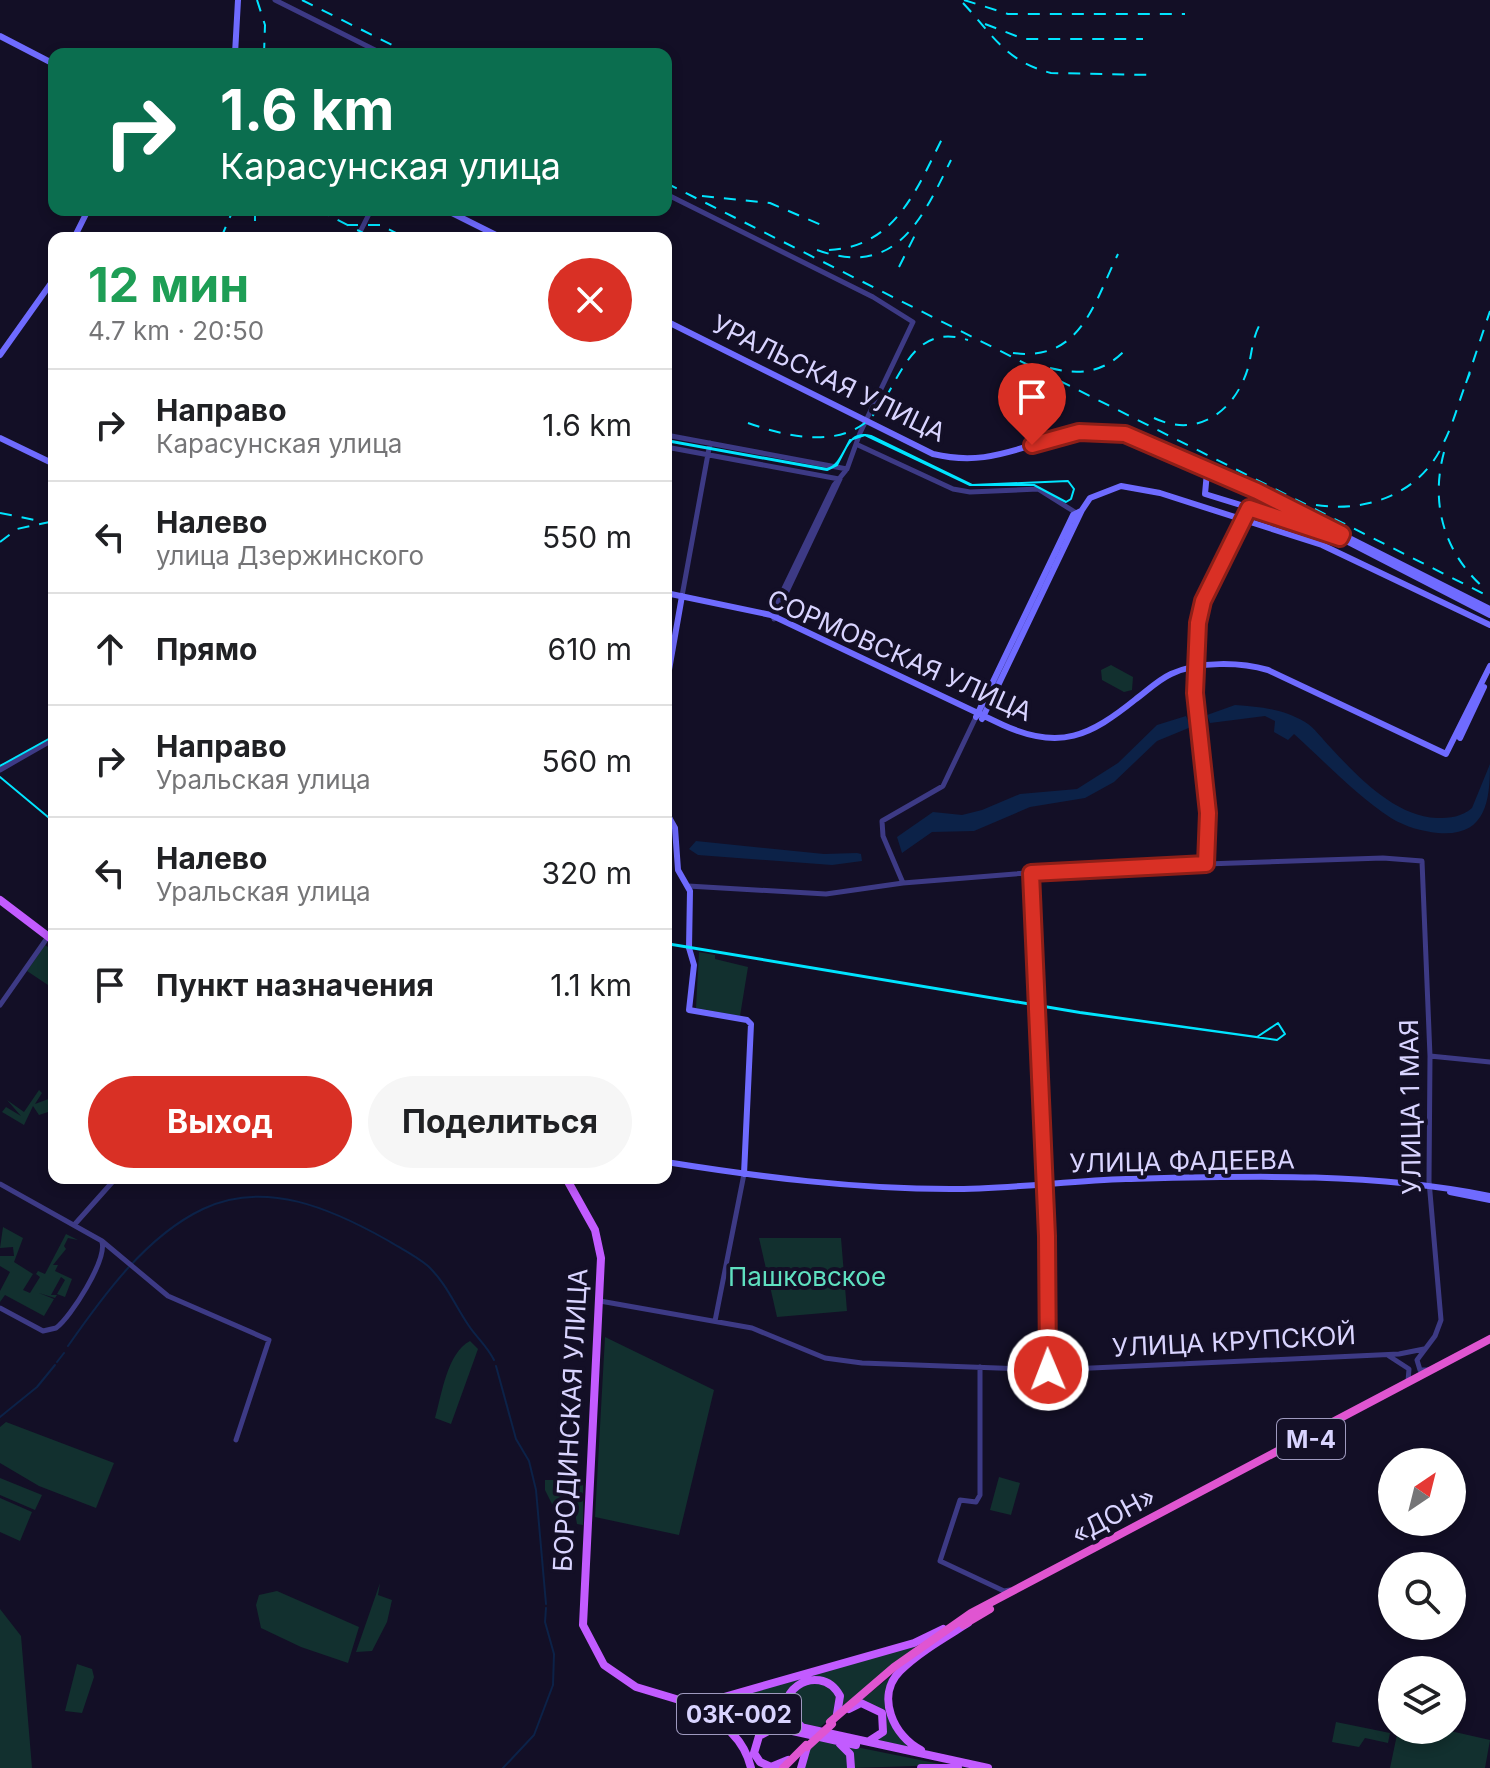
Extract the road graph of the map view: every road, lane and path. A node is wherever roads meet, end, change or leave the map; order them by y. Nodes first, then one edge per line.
1 (238, 0) edge
2 (275, 0) edge
3 (1, 38) edge
4 (235, 48) edge
5 (371, 48) edge
6 (48, 61) edge
7 (672, 197) edge
8 (457, 216) edge
9 (490, 232) edge
10 (48, 285) edge
11 (672, 323) edge
12 (0, 353) edge
13 (867, 421) junction
14 (672, 436) edge
15 (0, 437) edge
16 (710, 443) junction
17 (857, 445) junction
18 (672, 448) edge
19 (708, 454) junction
20 (48, 459) edge
21 (847, 469) junction
22 (1207, 471) junction
23 (840, 479) junction
24 (1246, 507) junction
25 (1079, 513) junction
26 (1241, 517) junction
27 (1341, 536) junction
28 (672, 596) edge
29 (682, 598) junction
30 (1490, 612) edge
31 (774, 617) junction
32 (1490, 625) edge
33 (672, 650) edge
34 (1490, 666) edge
35 (1196, 669) junction
36 (1490, 674) edge
37 (980, 716) junction
38 (48, 742) edge
39 (1446, 756) junction
40 (0, 770) edge
41 (672, 823) edge
42 (1206, 864) junction
43 (1031, 873) junction
44 (903, 883) junction
45 (688, 886) junction
46 (0, 900) edge
47 (0, 907) edge
48 (48, 939) edge
49 (48, 940) edge
50 (48, 944) edge
51 (0, 1005) edge
52 (1430, 1056) junction
53 (1490, 1062) edge
54 (672, 1163) edge
55 (744, 1174) junction
56 (1044, 1183) junction
57 (0, 1184) edge
58 (111, 1184) edge
59 (567, 1184) edge
60 (568, 1184) edge
61 (1429, 1187) junction
62 (1490, 1198) edge
63 (82, 1218) junction
64 (70, 1222) junction
65 (88, 1232) junction
66 (102, 1241) junction
67 (600, 1287) junction
68 (597, 1301) junction
69 (615, 1303) junction
70 (0, 1308) edge
71 (598, 1313) junction
72 (715, 1321) junction
73 (1490, 1341) edge
74 (1425, 1349) junction
75 (1409, 1352) junction
76 (1380, 1354) junction
77 (1399, 1354) junction
78 (1417, 1361) junction
79 (1399, 1362) junction
80 (1439, 1365) junction
81 (1407, 1366) junction
82 (980, 1367) junction
83 (1048, 1370) junction
84 (1407, 1382) junction
85 (236, 1440) dead end
86 (1047, 1573) junction
87 (998, 1587) junction
88 (979, 1611) junction
89 (603, 1666) junction
90 (653, 1693) junction
91 (688, 1705) junction
92 (848, 1709) junction
93 (837, 1714) junction
94 (831, 1723) junction
95 (797, 1732) junction
96 (841, 1736) junction
97 (857, 1740) junction
98 (806, 1746) junction
99 (963, 1766) edge
100 (751, 1768) edge
101 (784, 1768) edge
102 (801, 1768) edge
103 (851, 1768) edge
104 (921, 1768) edge
105 (988, 1768) edge

1 - 4 main road
2 - 5 street
3 - 6 main road
7 - 13 street
8 - 9 main road
10 - 12 main road
11 - 13 main road, УРАЛЬСКАЯ УЛИЦА
13 - 17 street
13 - 22 main road, УРАЛЬСКАЯ УЛИЦА
14 - 16 street
15 - 20 main road
16 - 19 street
16 - 21 street
17 - 21 street
17 - 25 street, УРАЛЬСКАЯ УЛИЦА
18 - 19 street
19 - 23 street
19 - 29 street
21 - 23 street
22 - 24 main road, УРАЛЬСКАЯ УЛИЦА
22 - 27 main road, УРАЛЬСКАЯ УЛИЦА
23 - 31 street
24 - 26 street
24 - 27 main road, УРАЛЬСКАЯ УЛИЦА
25 - 26 main road
25 - 37 main road
26 - 32 main road
26 - 35 street
27 - 30 main road, УРАЛЬСКАЯ УЛИЦА
28 - 29 main road, СОРМОВСКАЯ УЛИЦА
29 - 31 main road, СОРМОВСКАЯ УЛИЦА
29 - 33 main road
31 - 37 main road, СОРМОВСКАЯ УЛИЦА
34 - 39 main road
35 - 37 main road, СОРМОВСКАЯ УЛИЦА
35 - 39 main road, СОРМОВСКАЯ УЛИЦА
35 - 42 street
36 - 39 main road
37 - 44 street
38 - 40 street
41 - 45 main road
42 - 43 street
42 - 52 street, УЛИЦА 1 МАЯ
43 - 44 street
43 - 56 street
44 - 45 street
45 - 55 main road
46 - 48 main road
47 - 49 main road
50 - 51 street
52 - 53 street
52 - 61 street, УЛИЦА 1 МАЯ
54 - 55 main road, УЛИЦА ФАДЕЕВА
55 - 56 main road, УЛИЦА ФАДЕЕВА
55 - 72 street
56 - 61 main road, УЛИЦА ФАДЕЕВА
56 - 83 street
57 - 64 street
58 - 63 street
59 - 68 main road, БОРОДИНСКАЯ УЛИЦА
60 - 67 main road, БОРОДИНСКАЯ УЛИЦА
61 - 62 main road, УЛИЦА ФАДЕЕВА
61 - 74 street, УЛИЦА 1 МАЯ
63 - 64 street
63 - 65 street
64 - 65 street
65 - 66 street
66 - 70 street
66 - 85 street
67 - 68 main road, БОРОДИНСКАЯ УЛИЦА
67 - 69 street
68 - 69 street, УЛИЦА КРУПСКОЙ
68 - 71 main road, БОРОДИНСКАЯ УЛИЦА
68 - 89 main road, БОРОДИНСКАЯ УЛИЦА
69 - 71 street
69 - 72 street, УЛИЦА КРУПСКОЙ
71 - 89 main road, БОРОДИНСКАЯ УЛИЦА
72 - 82 street, УЛИЦА КРУПСКОЙ
73 - 80 highway, «ДОН» / М-4
73 - 88 highway, «ДОН» / М-4
74 - 75 street, УЛИЦА КРУПСКОЙ
74 - 78 street, УЛИЦА 1 МАЯ
75 - 77 street, УЛИЦА КРУПСКОЙ
75 - 78 street
76 - 77 street, УЛИЦА КРУПСКОЙ
76 - 79 street
76 - 83 street, УЛИЦА КРУПСКОЙ
77 - 79 street
78 - 80 street
78 - 81 street
79 - 81 street
80 - 84 highway, «ДОН» / М-4
81 - 84 street
82 - 83 street, УЛИЦА КРУПСКОЙ
82 - 87 street
84 - 86 highway, «ДОН» / М-4
86 - 87 street
86 - 88 highway, «ДОН» / М-4
87 - 88 street
88 - 90 main road
88 - 92 highway, «ДОН» / М-4
88 - 93 highway, «ДОН» / М-4
88 - 99 main road
89 - 90 main road, 03К-002
89 - 91 main road, 03К-002
90 - 96 main road, 03К-002
91 - 95 main road, 03К-002
91 - 100 main road
92 - 94 highway, «ДОН» / М-4
92 - 97 main road
93 - 94 highway, «ДОН» / М-4
93 - 96 main road
94 - 98 highway, «ДОН» / М-4, bridge
95 - 98 main road
95 - 99 main road, 03К-002
95 - 103 main road
96 - 97 main road, 03К-002
97 - 99 main road, 03К-002
98 - 101 highway, «ДОН» / М-4
98 - 102 main road
99 - 104 main road
99 - 105 main road, 03К-002

